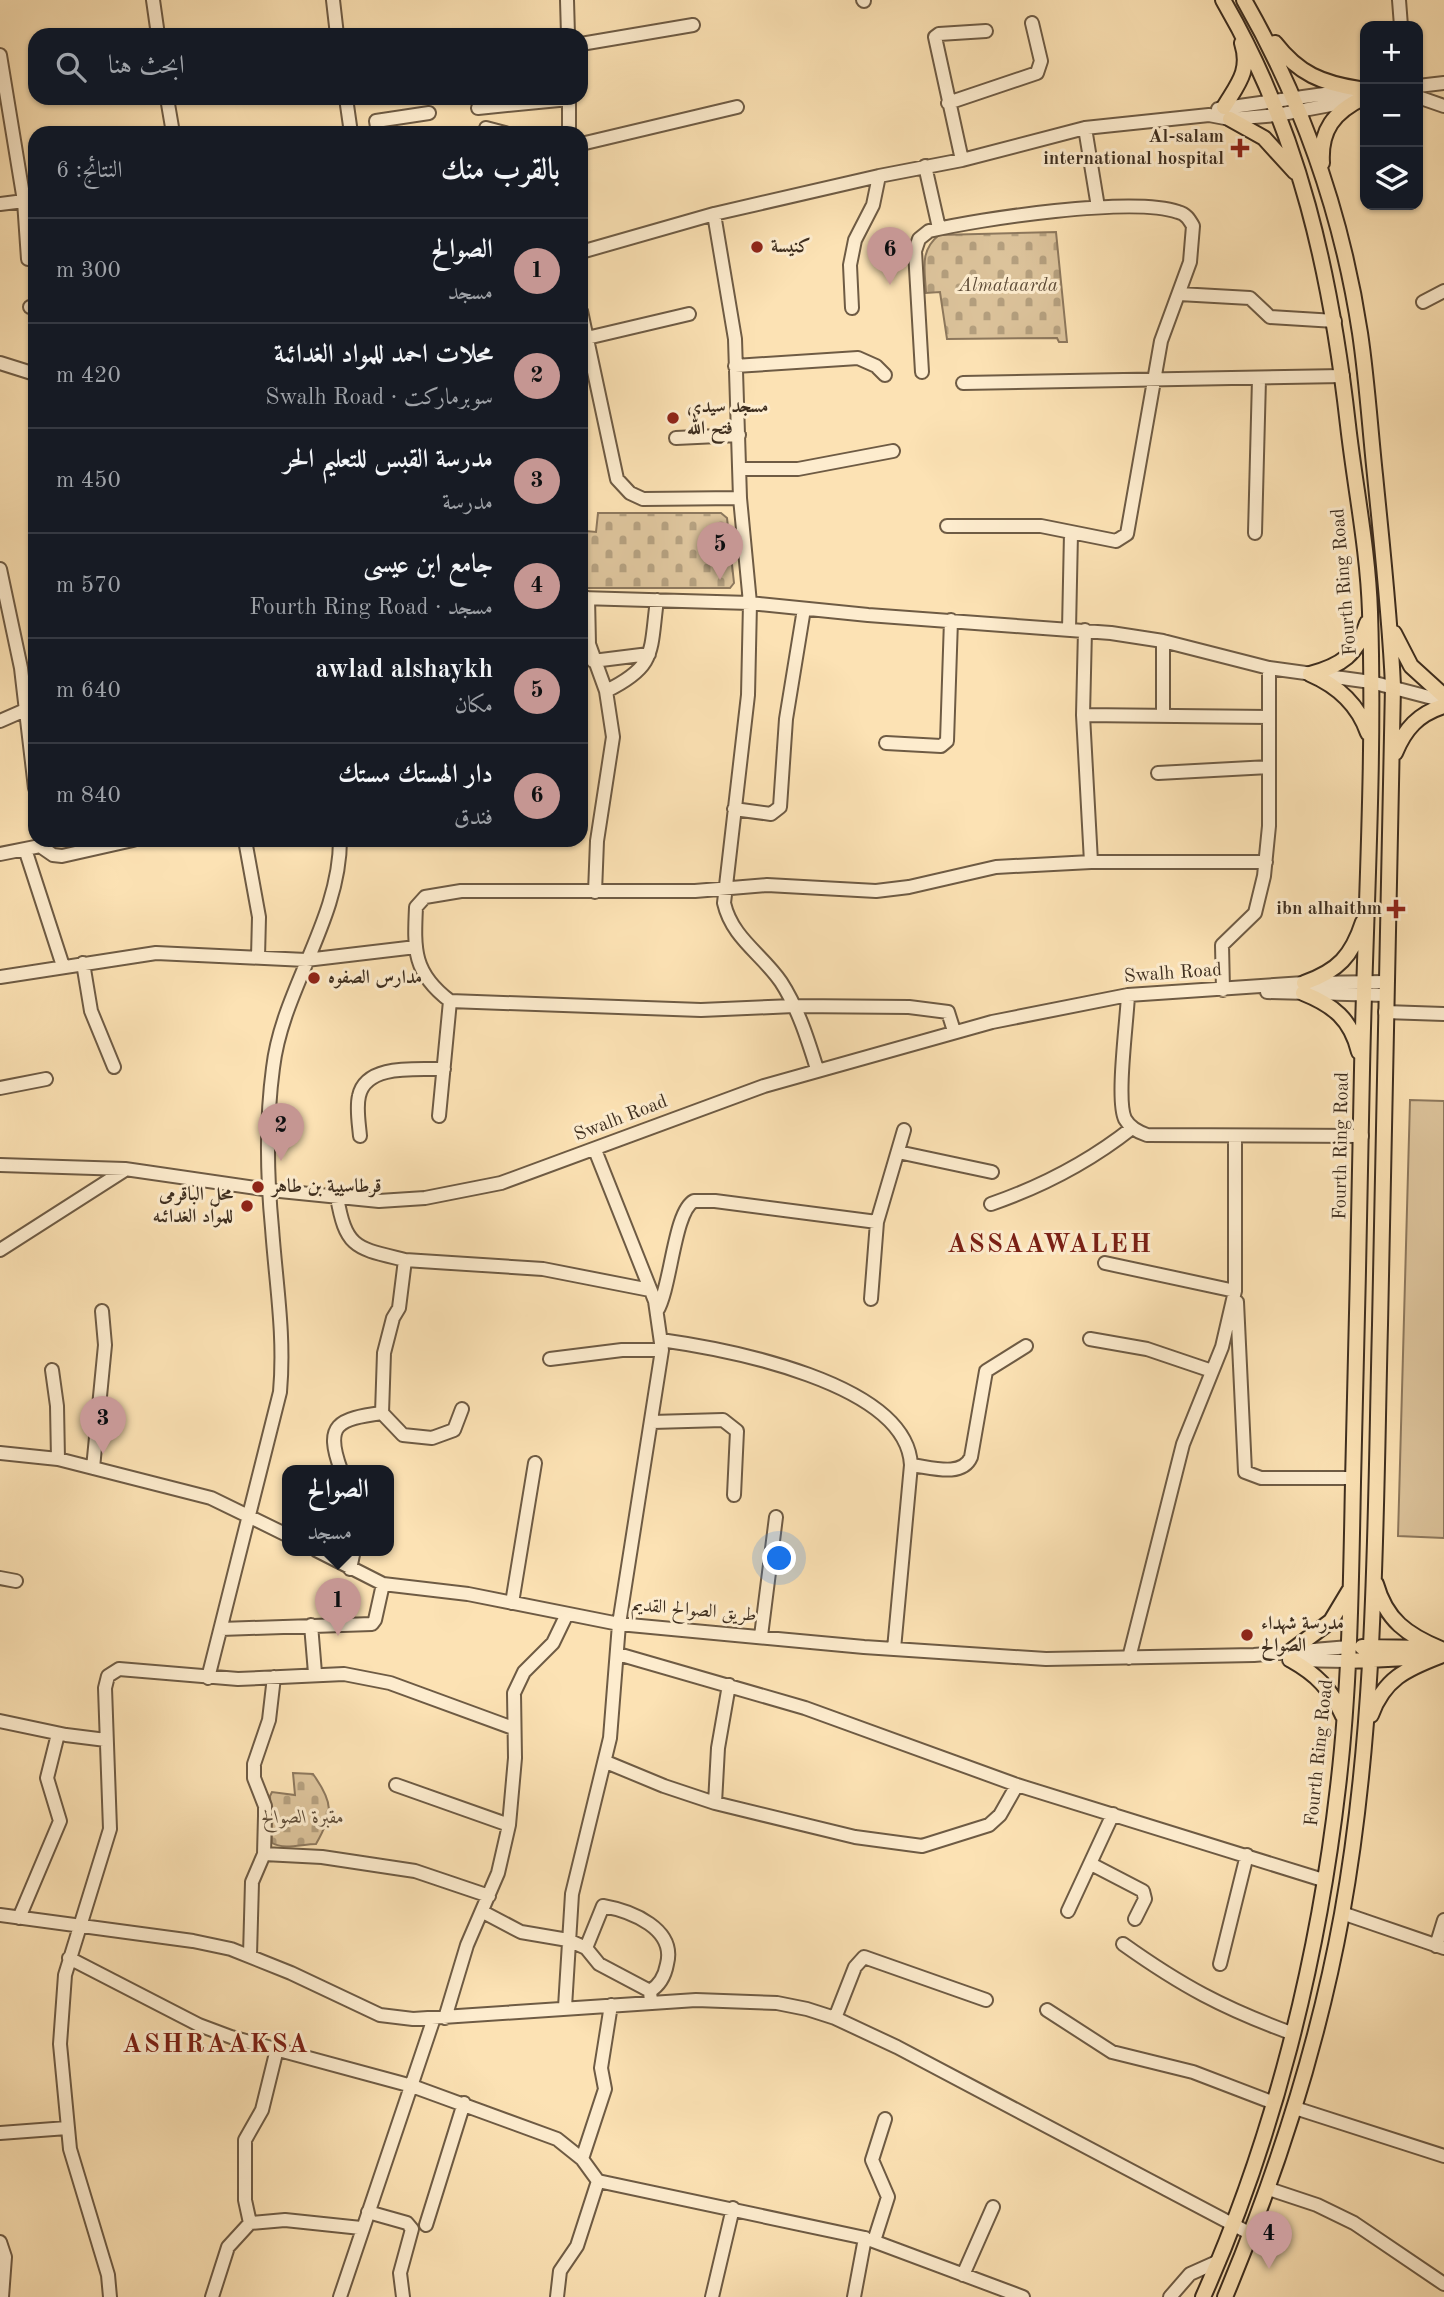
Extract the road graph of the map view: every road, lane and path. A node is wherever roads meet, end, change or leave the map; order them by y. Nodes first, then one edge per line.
1 (153, 0) edge
2 (332, 0) edge
3 (567, 0) edge
4 (1223, 0) edge
5 (1244, 0) edge
6 (1399, 0) edge
7 (1253, 16) junction
8 (1401, 21) edge
9 (1032, 23) dead end
10 (693, 25) dead end
11 (1237, 25) junction
12 (157, 28) edge
13 (336, 28) edge
14 (568, 28) edge
15 (985, 31) dead end
16 (588, 43) edge
17 (0, 55) edge
18 (1444, 83) edge
19 (1423, 85) edge
20 (1360, 92) edge
21 (1360, 94) edge
22 (1360, 95) edge
23 (1423, 99) edge
24 (948, 103) junction
25 (168, 105) edge
26 (347, 105) edge
27 (505, 105) edge
28 (569, 105) edge
29 (1297, 105) junction
30 (1444, 106) edge
31 (737, 107) dead end
32 (478, 108) dead end
33 (1275, 108) junction
34 (429, 113) dead end
35 (1227, 113) junction
36 (172, 126) edge
37 (350, 126) edge
38 (377, 126) edge
39 (569, 126) edge
40 (1085, 128) junction
41 (588, 142) edge
42 (962, 160) junction
43 (925, 166) junction
44 (879, 176) junction
45 (1323, 178) junction
46 (1307, 193) junction
47 (23, 201) junction
48 (0, 204) edge
49 (1098, 207) junction
50 (714, 214) junction
51 (939, 228) junction
52 (588, 250) edge
53 (28, 259) dead end
54 (1444, 291) edge
55 (1179, 294) junction
56 (1423, 302) dead end
57 (852, 308) dead end
58 (689, 314) dead end
59 (1335, 321) junction
60 (588, 338) edge
61 (588, 343) edge
62 (0, 363) edge
63 (735, 366) junction
64 (28, 372) edge
65 (922, 372) dead end
66 (885, 375) dead end
67 (1343, 376) junction
68 (1259, 379) junction
69 (1152, 381) junction
70 (963, 383) dead end
71 (739, 435) junction
72 (676, 438) dead end
73 (893, 451) dead end
74 (739, 469) junction
75 (740, 498) junction
76 (947, 526) dead end
77 (1071, 533) junction
78 (1255, 533) dead end
79 (0, 569) edge
80 (588, 598) edge
81 (657, 600) junction
82 (750, 603) junction
83 (1370, 605) junction
84 (804, 608) junction
85 (4, 614) edge
86 (951, 620) junction
87 (1390, 623) junction
88 (1069, 629) junction
89 (1085, 630) junction
90 (588, 632) edge
91 (1163, 641) junction
92 (649, 654) junction
93 (593, 661) junction
94 (1269, 668) junction
95 (1310, 674) junction
96 (1371, 682) junction
97 (1393, 686) junction
98 (606, 691) junction
99 (28, 697) edge
100 (1444, 699) edge
101 (1444, 706) edge
102 (28, 708) edge
103 (1083, 715) junction
104 (1163, 716) junction
105 (1269, 717) junction
106 (0, 720) edge
107 (886, 743) dead end
108 (1373, 751) junction
109 (1391, 761) junction
110 (1269, 767) junction
111 (1158, 773) dead end
112 (734, 809) junction
113 (30, 847) edge
114 (44, 847) edge
115 (102, 847) edge
116 (246, 847) edge
117 (339, 847) edge
118 (25, 849) junction
119 (0, 854) edge
120 (1091, 862) junction
121 (1266, 862) junction
122 (723, 890) junction
123 (1368, 890) junction
124 (595, 892) junction
125 (416, 947) junction
126 (258, 957) junction
127 (306, 960) junction
128 (83, 963) junction
129 (63, 966) junction
130 (0, 977) edge
131 (1304, 988) junction
132 (1366, 988) junction
133 (1223, 989) junction
134 (1386, 989) junction
135 (1128, 995) junction
136 (450, 1001) junction
137 (793, 1006) junction
138 (1385, 1012) junction
139 (1444, 1014) edge
140 (954, 1031) junction
141 (1362, 1066) junction
142 (114, 1067) dead end
143 (443, 1069) junction
144 (817, 1069) junction
145 (46, 1079) dead end
146 (0, 1088) edge
147 (439, 1116) dead end
148 (1132, 1128) junction
149 (904, 1130) dead end
150 (360, 1136) dead end
151 (1235, 1136) junction
152 (1362, 1136) junction
153 (596, 1150) junction
154 (898, 1152) junction
155 (0, 1165) edge
156 (125, 1169) junction
157 (992, 1172) dead end
158 (270, 1190) junction
159 (337, 1197) junction
160 (991, 1204) dead end
161 (877, 1222) junction
162 (0, 1250) edge
163 (404, 1260) junction
164 (1105, 1264) dead end
165 (650, 1290) junction
166 (1235, 1291) junction
167 (871, 1298) dead end
168 (102, 1311) dead end
169 (657, 1311) junction
170 (1090, 1339) dead end
171 (662, 1345) junction
172 (1026, 1346) dead end
173 (550, 1359) dead end
174 (52, 1370) dead end
175 (1212, 1371) junction
176 (462, 1409) dead end
177 (382, 1413) junction
178 (652, 1422) junction
179 (0, 1452) edge
180 (58, 1459) junction
181 (535, 1463) dead end
182 (339, 1465) edge
183 (911, 1465) junction
184 (93, 1468) junction
185 (1353, 1478) junction
186 (734, 1494) dead end
187 (248, 1515) junction
188 (776, 1517) dead end
189 (282, 1532) edge
190 (327, 1556) edge
191 (353, 1556) edge
192 (350, 1569) junction
193 (1373, 1574) junction
194 (0, 1578) edge
195 (16, 1581) dead end
196 (383, 1584) junction
197 (1351, 1587) junction
198 (512, 1603) junction
199 (566, 1616) junction
200 (619, 1624) junction
201 (310, 1625) junction
202 (221, 1629) junction
203 (761, 1636) junction
204 (894, 1649) junction
205 (1442, 1652) edge
206 (618, 1654) junction
207 (1349, 1654) junction
208 (1370, 1654) junction
209 (1291, 1655) junction
210 (1129, 1658) junction
211 (315, 1674) junction
212 (208, 1678) junction
213 (274, 1678) junction
214 (729, 1685) junction
215 (1344, 1717) junction
216 (0, 1721) edge
217 (513, 1728) junction
218 (1366, 1729) junction
219 (58, 1734) junction
220 (106, 1740) junction
221 (606, 1762) junction
222 (396, 1785) dead end
223 (1017, 1785) junction
224 (715, 1803) junction
225 (1113, 1814) junction
226 (509, 1825) junction
227 (264, 1854) junction
228 (1247, 1855) junction
229 (1091, 1864) junction
230 (1323, 1880) junction
231 (489, 1896) junction
232 (1068, 1911) dead end
233 (483, 1912) junction
234 (1342, 1913) junction
235 (0, 1915) edge
236 (19, 1918) junction
237 (1135, 1919) dead end
238 (1444, 1920) edge
239 (81, 1926) junction
240 (568, 1940) junction
241 (1123, 1944) dead end
242 (1440, 1947) edge
243 (586, 1948) junction
244 (250, 1955) junction
245 (69, 1958) junction
246 (1220, 1964) dead end
247 (650, 1997) junction
248 (986, 2000) dead end
249 (611, 2004) junction
250 (565, 2007) junction
251 (1047, 2010) dead end
252 (439, 2018) junction
253 (835, 2018) junction
254 (1291, 2033) junction
255 (277, 2049) junction
256 (412, 2086) junction
257 (464, 2103) junction
258 (1274, 2103) junction
259 (1295, 2108) junction
260 (885, 2119) dead end
261 (67, 2128) junction
262 (0, 2133) edge
263 (1444, 2156) edge
264 (582, 2159) junction
265 (598, 2180) junction
266 (1269, 2189) junction
267 (993, 2207) dead end
268 (733, 2208) junction
269 (368, 2212) junction
270 (250, 2223) junction
271 (1233, 2224) junction
272 (426, 2225) dead end
273 (361, 2228) junction
274 (1251, 2234) junction
275 (869, 2239) junction
276 (0, 2242) edge
277 (1219, 2261) junction
278 (964, 2275) junction
279 (1444, 2284) edge
280 (1016, 2296) edge
281 (2, 2297) edge
282 (110, 2297) edge
283 (212, 2297) edge
284 (340, 2297) edge
285 (403, 2297) edge
286 (557, 2297) edge
287 (712, 2297) edge
288 (854, 2297) edge
289 (1170, 2297) edge
290 (1203, 2297) edge
291 (1225, 2297) edge

1 - 12 street
2 - 13 street
3 - 14 street
4 - 11 main road, Fourth Ring Road
5 - 7 main road, Fourth Ring Road
6 - 8 street
7 - 20 main road
7 - 29 main road, Fourth Ring Road
9 - 24 street
10 - 16 street
11 - 33 main road, Fourth Ring Road
11 - 35 main road
15 - 24 street
17 - 47 street
18 - 19 street
21 - 29 street
22 - 45 main road
23 - 30 street
24 - 42 street
25 - 36 street
26 - 37 street
27 - 32 street
28 - 39 street
29 - 33 street
29 - 45 main road, Fourth Ring Road
31 - 41 street
33 - 35 street
33 - 46 main road, Fourth Ring Road
34 - 38 street
35 - 40 street
35 - 46 main road
40 - 42 street
40 - 49 street
42 - 43 street
43 - 44 street
43 - 51 street
44 - 50 street
44 - 57 street
45 - 87 main road, Fourth Ring Road
46 - 59 main road, Fourth Ring Road
47 - 48 street
47 - 53 street
49 - 51 street
49 - 55 street
50 - 52 street
50 - 63 street
51 - 65 street
54 - 56 street
55 - 59 street
55 - 69 street
58 - 60 street
59 - 67 main road, Fourth Ring Road
61 - 75 street
62 - 64 street
63 - 66 street
63 - 71 street
67 - 68 street
67 - 83 main road, Fourth Ring Road
68 - 69 street
68 - 78 street
69 - 70 street
69 - 77 street
71 - 72 street
71 - 74 street
73 - 74 street
74 - 75 street
75 - 82 street
76 - 77 street
77 - 88 street
79 - 85 street
80 - 81 street
81 - 82 street
81 - 92 street
82 - 84 street
82 - 112 street
83 - 95 main road
83 - 96 main road, Fourth Ring Road
84 - 86 street
84 - 112 street
85 - 99 street
86 - 88 street
86 - 107 street
87 - 97 main road, Fourth Ring Road
87 - 100 main road
88 - 89 street
89 - 91 street
89 - 103 street
90 - 93 street
91 - 94 street
91 - 104 street
92 - 93 street
92 - 98 street
93 - 98 street
94 - 95 street
94 - 105 street
95 - 96 street
95 - 108 main road
96 - 97 street
96 - 108 main road, Fourth Ring Road
97 - 100 street
97 - 109 main road, Fourth Ring Road
98 - 124 street
101 - 109 main road
102 - 106 street
103 - 104 street
103 - 120 street
104 - 105 street
105 - 110 street
108 - 123 main road, Fourth Ring Road
109 - 134 main road, Fourth Ring Road
110 - 111 street
110 - 121 street
112 - 122 street
113 - 118 street
114 - 115 street
116 - 126 street
117 - 127 street
118 - 119 street
118 - 129 street
120 - 121 street
120 - 122 street
121 - 133 street
122 - 124 street
122 - 137 street
123 - 131 main road
123 - 132 main road, Fourth Ring Road
124 - 125 street
125 - 127 street
125 - 136 street
126 - 127 street
126 - 128 street
127 - 158 street
128 - 129 street
128 - 142 street
129 - 130 street
131 - 132 street, Swalh Road
131 - 133 street, Swalh Road
131 - 141 main road
132 - 134 street, Swalh Road
132 - 141 main road, Fourth Ring Road
133 - 135 street, Swalh Road
134 - 138 main road, Fourth Ring Road
135 - 140 street, Swalh Road
135 - 148 street
136 - 137 street
136 - 143 street
137 - 140 street
137 - 144 street
138 - 139 street
138 - 193 main road, Fourth Ring Road
140 - 144 street, Swalh Road
141 - 152 main road, Fourth Ring Road
143 - 147 street
143 - 150 street
144 - 153 street, Swalh Road
145 - 146 street
148 - 151 street
148 - 160 street
149 - 154 street
151 - 152 street
151 - 166 street
152 - 185 main road, Fourth Ring Road
153 - 159 street, Swalh Road
153 - 165 street, طريق الصوالح القديم
154 - 157 street
154 - 161 street
155 - 156 street, Swalh Road
156 - 158 street, Swalh Road
156 - 162 street
158 - 159 street, Swalh Road
158 - 187 street
159 - 163 street
161 - 167 street
161 - 169 street
163 - 165 street
163 - 177 street
164 - 166 street
165 - 169 street, طريق الصوالح القديم
166 - 175 street
166 - 185 street
168 - 184 street
169 - 171 street, طريق الصوالح القديم
170 - 175 street
171 - 173 street
171 - 178 street, طريق الصوالح القديم
171 - 183 street
172 - 183 street
174 - 180 street
175 - 210 street
176 - 177 street
177 - 182 street
178 - 186 street
178 - 200 street, طريق الصوالح القديم
179 - 180 street
180 - 184 street
181 - 198 street
183 - 204 street
184 - 187 street
185 - 197 main road, Fourth Ring Road
187 - 189 street
187 - 202 street
188 - 203 street
190 - 192 street
191 - 192 street
192 - 196 street
193 - 205 main road
193 - 208 main road, Fourth Ring Road
194 - 195 street
196 - 198 street
196 - 201 street
197 - 207 main road, Fourth Ring Road
197 - 209 main road
198 - 199 street
199 - 200 street
199 - 217 street
200 - 203 street, طريق الصوالح القديم
200 - 206 street
201 - 202 street
201 - 211 street
202 - 212 street
203 - 204 street, طريق الصوالح القديم
204 - 210 street, طريق الصوالح القديم
205 - 208 main road, طريق الصوالح القديم
205 - 218 main road
206 - 214 street
206 - 221 street
207 - 208 main road, طريق الصوالح القديم
207 - 209 street, طريق الصوالح القديم
207 - 215 main road, Fourth Ring Road
208 - 218 main road, Fourth Ring Road
209 - 210 street, طريق الصوالح القديم
209 - 215 main road
211 - 213 street
211 - 217 street
212 - 213 street
212 - 220 street
213 - 227 street
214 - 223 street
214 - 224 street
215 - 230 main road, Fourth Ring Road
216 - 219 street
217 - 226 street
218 - 234 main road, Fourth Ring Road
219 - 220 street
219 - 236 street
220 - 239 street
221 - 224 street
221 - 240 street
222 - 226 street
223 - 224 street
223 - 225 street
225 - 228 street
225 - 229 street
226 - 231 street
227 - 231 street
227 - 244 street
228 - 230 street
228 - 246 street
229 - 232 street
229 - 237 street
230 - 254 main road, Fourth Ring Road
231 - 233 street
233 - 240 street
233 - 252 street
234 - 242 street
234 - 259 main road, Fourth Ring Road
235 - 236 street
236 - 239 street
238 - 242 street
239 - 244 street
239 - 245 street
240 - 243 street
240 - 250 street
241 - 254 street
243 - 247 street
243 - 247 street
244 - 252 street
245 - 255 street
245 - 261 street
247 - 249 street
247 - 253 street
248 - 253 street
249 - 250 street
249 - 264 street
250 - 252 street
251 - 258 street
252 - 256 street
253 - 271 street
254 - 258 main road, Fourth Ring Road
255 - 256 street
255 - 270 street
256 - 257 street
256 - 269 street
257 - 264 street
257 - 272 street
258 - 271 main road, Fourth Ring Road
259 - 263 street
259 - 266 main road, Fourth Ring Road
260 - 275 street
261 - 262 street
261 - 282 street
264 - 265 street
265 - 268 street
265 - 286 street
266 - 274 main road, Fourth Ring Road
266 - 279 street
267 - 278 street
268 - 275 street
268 - 287 street
269 - 273 street
269 - 285 street
270 - 273 street
270 - 283 street
271 - 274 street
271 - 277 main road, Fourth Ring Road
273 - 284 street
274 - 291 main road, Fourth Ring Road
275 - 278 street
275 - 288 street
276 - 281 street
277 - 289 street
277 - 290 main road, Fourth Ring Road
278 - 280 street

